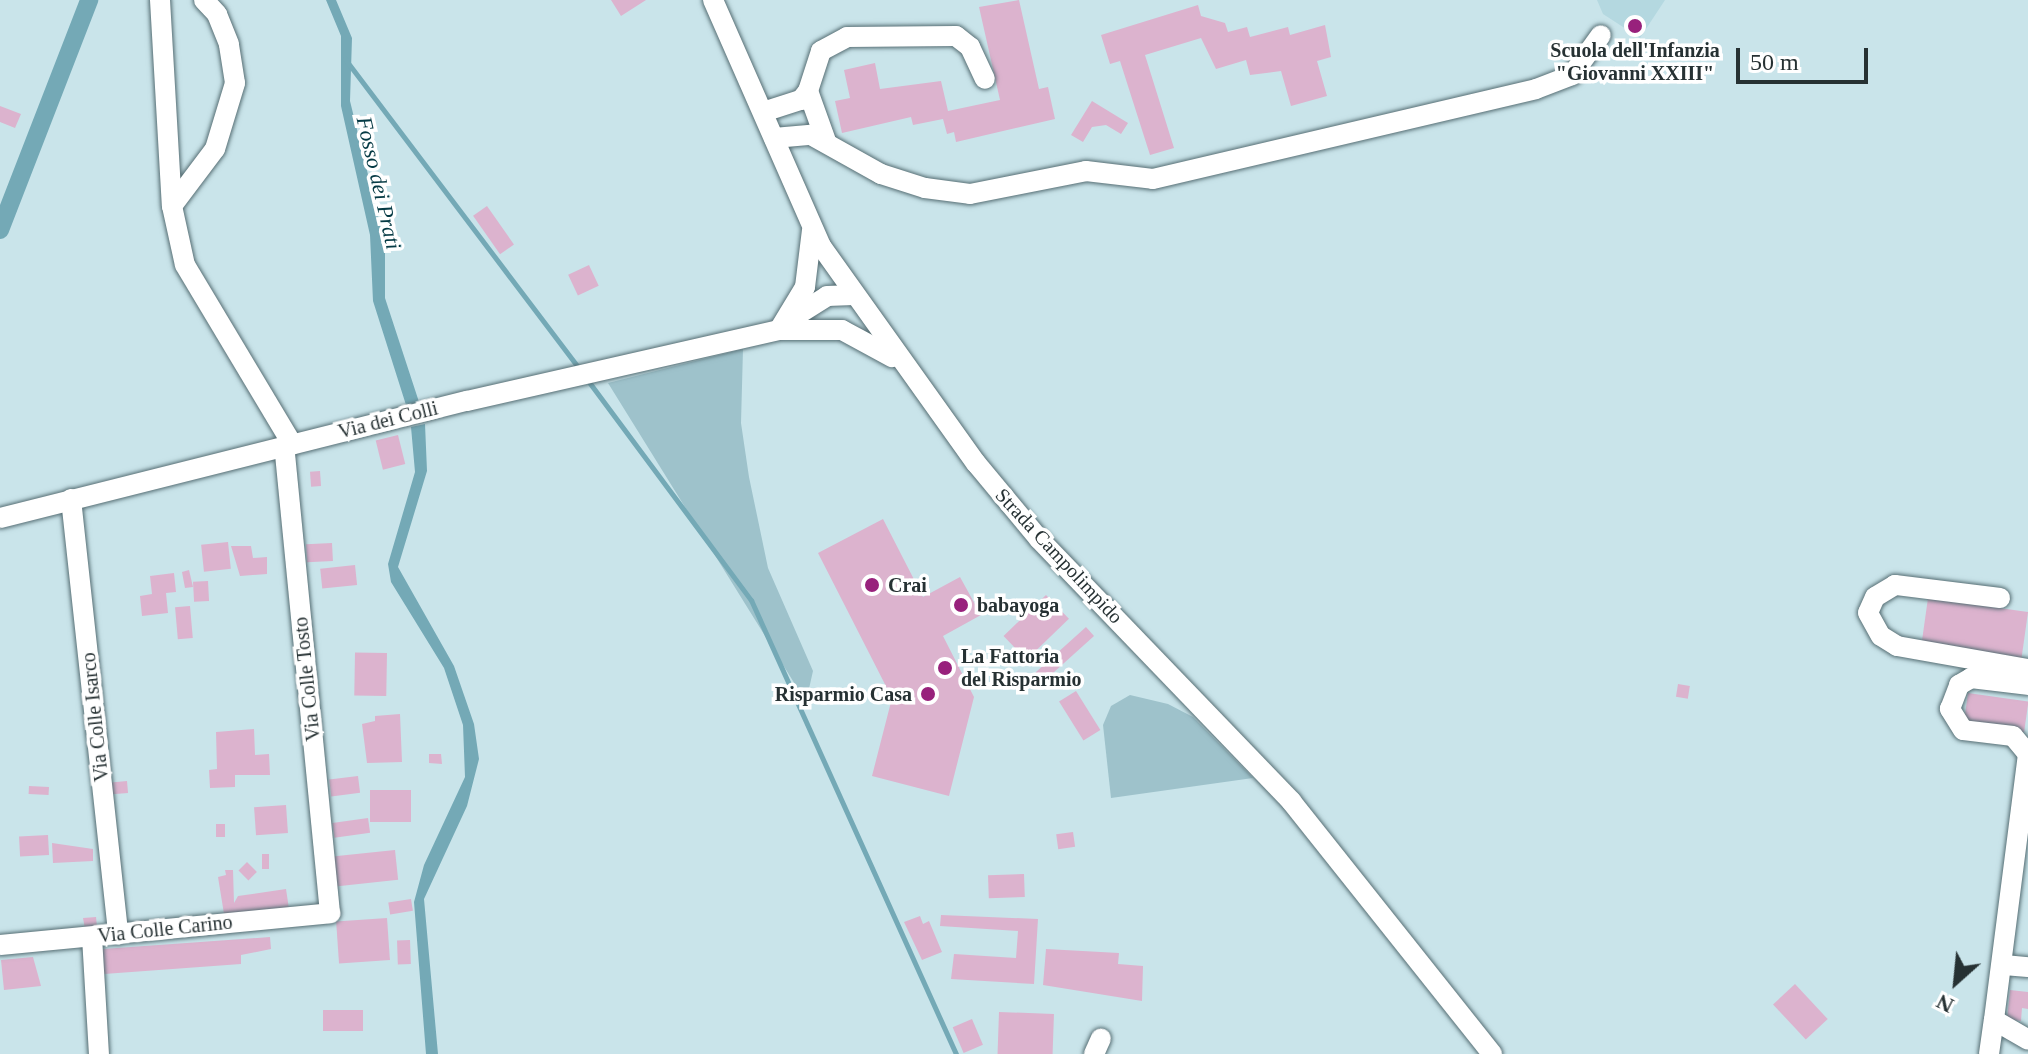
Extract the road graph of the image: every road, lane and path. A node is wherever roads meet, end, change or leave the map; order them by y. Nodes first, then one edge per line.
1 (160, 0) edge
2 (204, 0) edge
3 (713, 0) edge
4 (1601, 35) dead end
5 (985, 79) dead end
6 (808, 91) junction
7 (763, 112) junction
8 (774, 138) junction
9 (826, 141) junction
10 (172, 206) junction
11 (812, 230) junction
12 (854, 295) junction
13 (779, 330) junction
14 (905, 366) junction
15 (288, 445) junction
16 (71, 499) junction
17 (0, 518) edge
18 (2000, 598) dead end
19 (2028, 669) edge
20 (2028, 685) edge
21 (2028, 754) edge
22 (330, 913) joint
23 (118, 934) junction
24 (92, 937) junction
25 (0, 945) edge
26 (2004, 965) junction
27 (2028, 967) edge
28 (1994, 1020) junction
29 (2028, 1040) edge
30 (99, 1054) edge
31 (1492, 1054) edge
32 (1989, 1054) edge

1 - 10 street
2 - 10 street
3 - 7 street, Strada Campolimpido
4 - 9 street
5 - 6 street
6 - 7 street
6 - 9 street
7 - 8 street, Strada Campolimpido
8 - 9 street
8 - 11 street, Strada Campolimpido
10 - 15 street
11 - 12 street, Strada Campolimpido
11 - 13 street
12 - 13 street, Via dei Colli
12 - 14 street, Strada Campolimpido
13 - 14 street, Via dei Colli
13 - 15 street, Via dei Colli
14 - 31 street, Strada Campolimpido
15 - 16 street, Via dei Colli
15 - 22 street, Via Colle Tosto
16 - 17 street, Via dei Colli
16 - 23 street, Via Colle Isarco
18 - 19 street
20 - 21 street
21 - 26 street
22 - 23 street, Via Colle Carino
23 - 24 street, Via Colle Carino
24 - 25 street, Via Colle Carino
24 - 30 street
26 - 27 street
26 - 28 street
28 - 29 street
28 - 32 street

